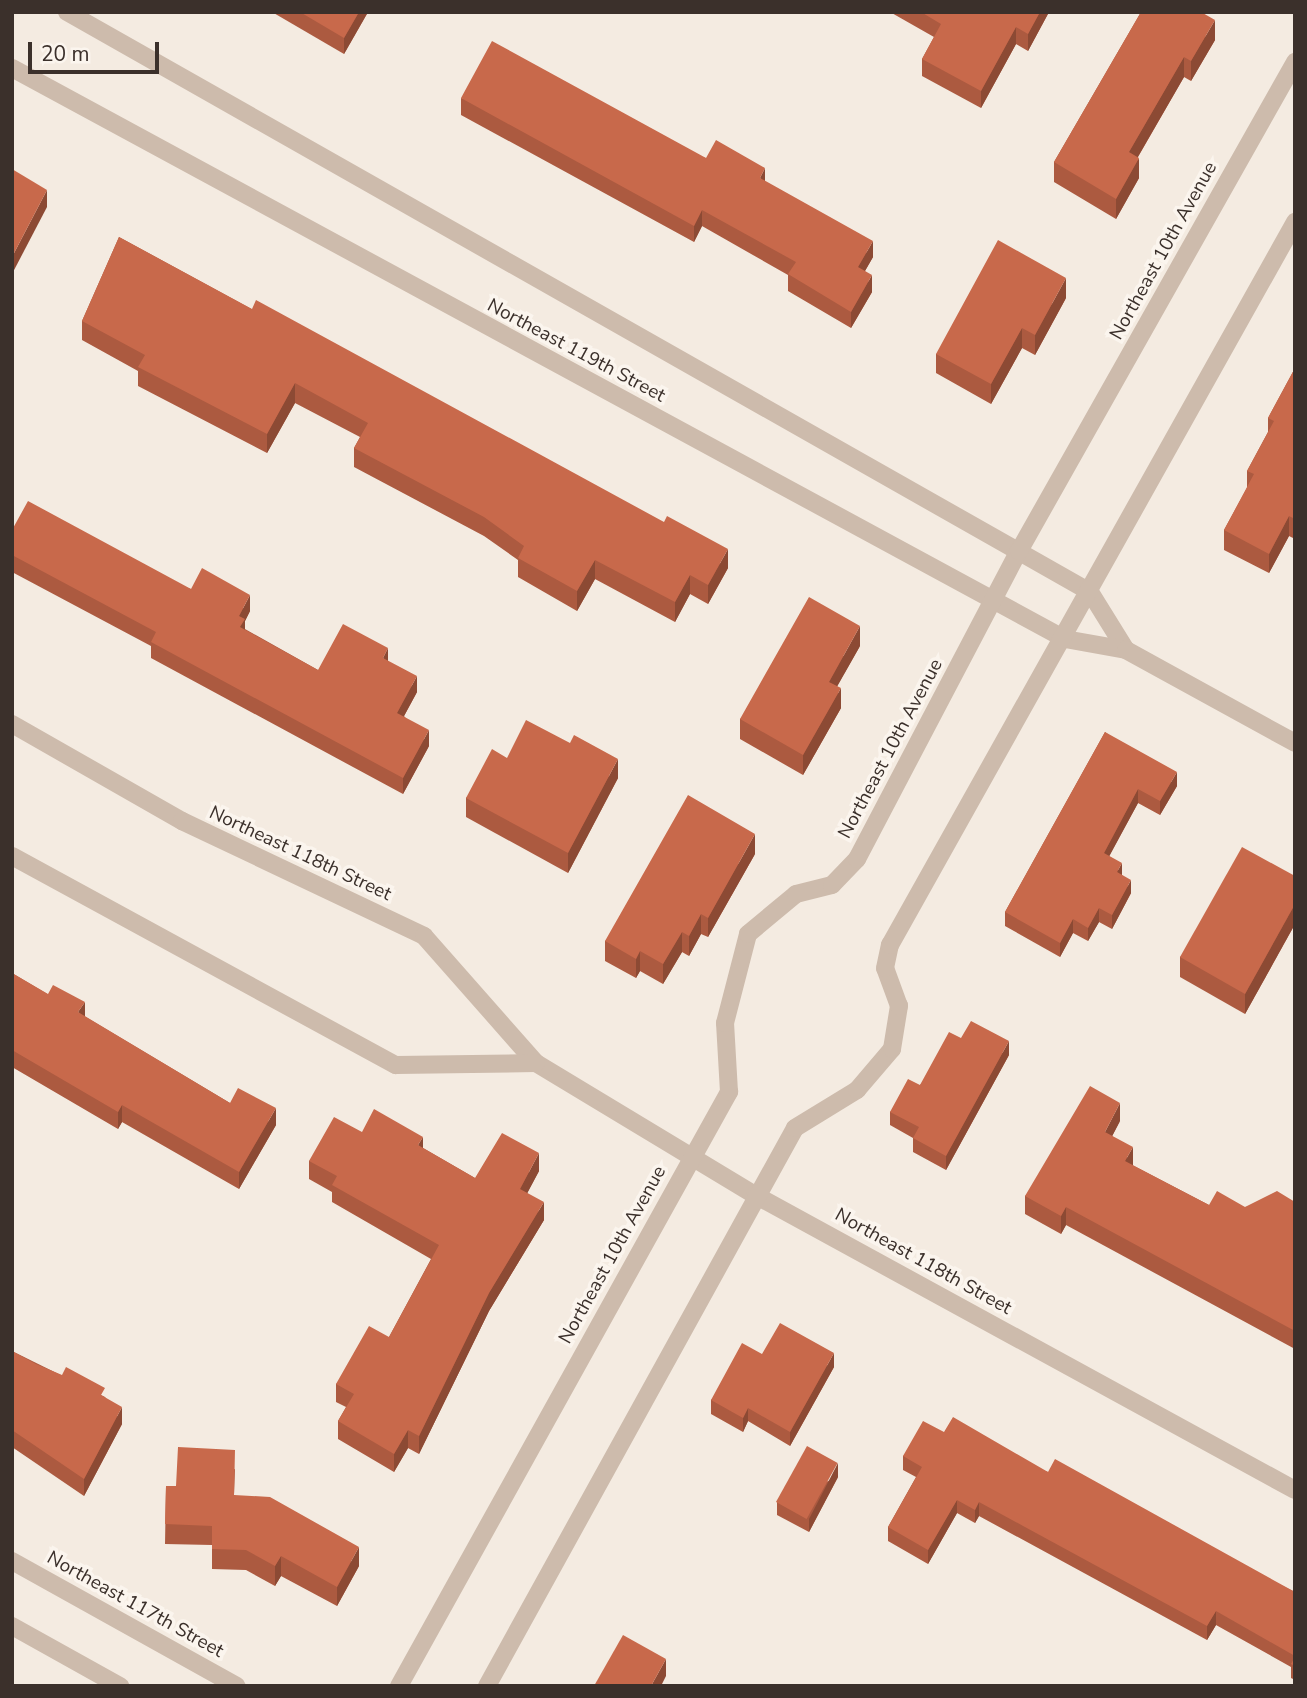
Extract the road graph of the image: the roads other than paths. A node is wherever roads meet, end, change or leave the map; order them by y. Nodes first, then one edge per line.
1 (67, 12) edge
2 (1295, 62) edge
3 (12, 68) edge
4 (1295, 222) edge
5 (1019, 551) junction
6 (1090, 592) junction
7 (992, 600) junction
8 (1065, 639) junction
9 (1126, 650) junction
10 (12, 724) edge
11 (1295, 743) edge
12 (12, 856) edge
13 (536, 1063) junction
14 (691, 1158) junction
15 (755, 1195) junction
16 (1295, 1490) edge
17 (12, 1561) edge
18 (12, 1626) edge
19 (120, 1686) edge
20 (237, 1686) edge
21 (399, 1686) edge
22 (487, 1686) edge

1 - 5 street, Northeast 119th Street
2 - 5 street, Northeast 10th Avenue
3 - 7 street, Northeast 119th Street
4 - 6 street
5 - 6 street, Northeast 119th Street
5 - 7 street, Northeast 10th Avenue
6 - 8 street
6 - 9 street, Northeast 119th Street
7 - 8 street, Northeast 119th Street
7 - 14 street, Northeast 10th Avenue
8 - 9 street, Northeast 119th Street
8 - 15 street
9 - 11 street, Northeast 119th Street
10 - 13 street, Northeast 118th Street
12 - 13 street
13 - 14 street, Northeast 118th Street
14 - 15 street, Northeast 118th Street
14 - 21 street, Northeast 10th Avenue
15 - 16 street, Northeast 118th Street
15 - 22 street
17 - 20 street, Northeast 117th Street
18 - 19 street

